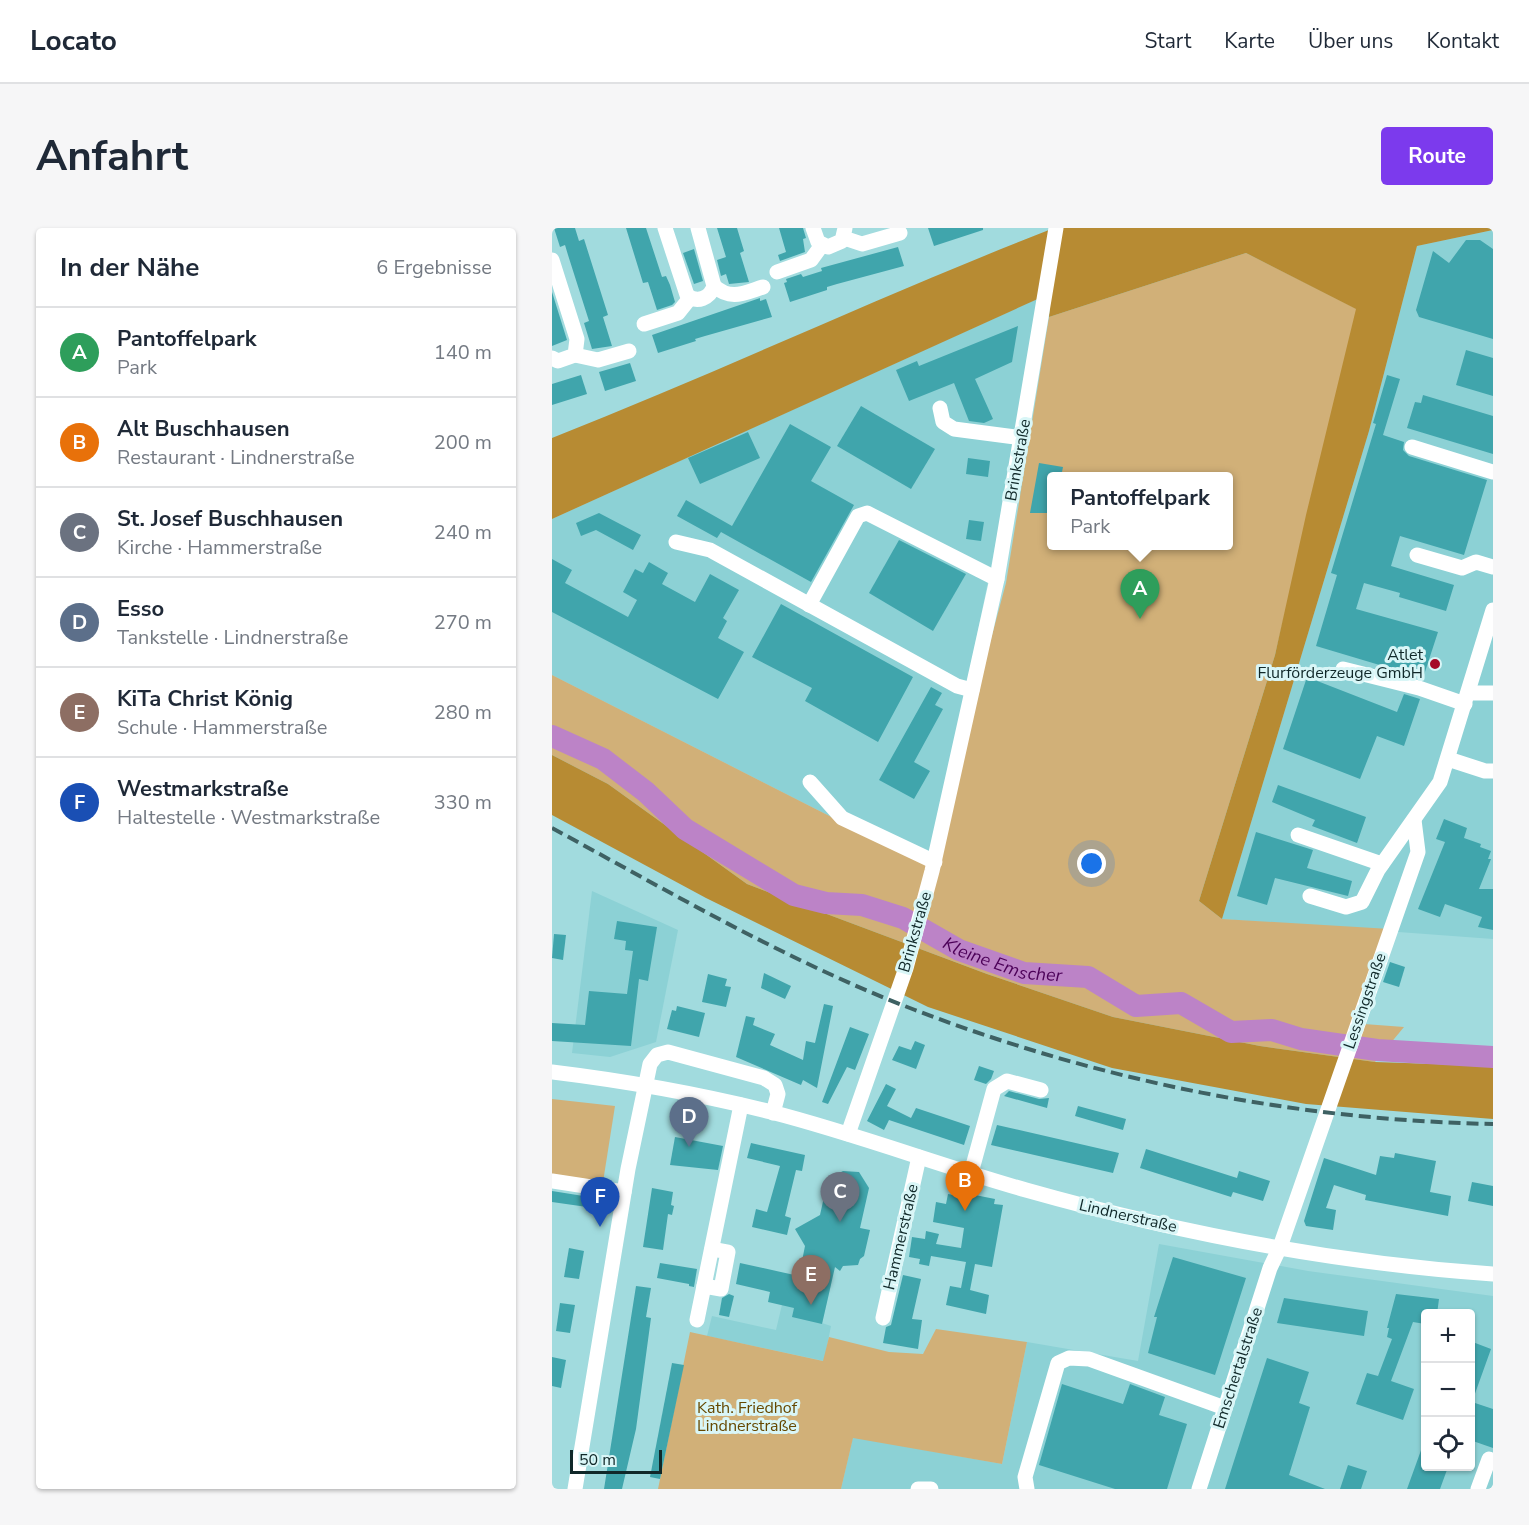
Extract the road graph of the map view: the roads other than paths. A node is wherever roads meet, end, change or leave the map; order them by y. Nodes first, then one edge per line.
1 (665, 228) edge
2 (698, 228) edge
3 (813, 228) edge
4 (1056, 228) edge
5 (845, 233) edge
6 (900, 233) dead end
7 (822, 245) junction
8 (552, 260) edge
9 (777, 272) dead end
10 (714, 286) junction
11 (763, 287) dead end
12 (690, 298) junction
13 (644, 324) dead end
14 (629, 351) dead end
15 (575, 356) junction
16 (552, 358) edge
17 (940, 408) dead end
18 (1023, 438) junction
19 (1412, 447) dead end
20 (1493, 472) edge
21 (676, 542) dead end
22 (1418, 555) dead end
23 (1493, 567) edge
24 (997, 579) junction
25 (809, 605) junction
26 (1493, 610) edge
27 (1343, 669) dead end
28 (972, 690) junction
29 (1493, 693) edge
30 (1467, 698) junction
31 (1448, 759) junction
32 (1493, 771) edge
33 (810, 782) dead end
34 (1414, 820) junction
35 (1298, 835) dead end
36 (935, 862) junction
37 (1382, 864) junction
38 (1311, 896) dead end
39 (552, 1072) edge
40 (645, 1086) junction
41 (1041, 1090) dead end
42 (741, 1105) junction
43 (773, 1113) junction
44 (848, 1134) junction
45 (919, 1157) junction
46 (971, 1173) junction
47 (552, 1181) edge
48 (624, 1192) junction
49 (1280, 1247) junction
50 (1493, 1274) edge
51 (883, 1318) dead end
52 (697, 1320) dead end
53 (1225, 1408) junction
54 (1489, 1459) dead end
55 (575, 1489) edge
56 (918, 1489) edge
57 (931, 1489) edge
58 (1027, 1489) edge
59 (1199, 1489) edge
60 (1478, 1489) edge

1 - 12 street
2 - 10 street
3 - 7 street
4 - 18 street, Brinkstraße
5 - 6 street
5 - 7 street
7 - 9 street
8 - 15 street
10 - 11 street
10 - 12 street
12 - 13 street
14 - 15 street
15 - 16 street
17 - 18 street
18 - 24 street, Brinkstraße
19 - 20 street
21 - 25 street
22 - 23 street
24 - 25 street
24 - 28 street, Brinkstraße
25 - 28 street
26 - 30 street
27 - 30 street
28 - 36 street, Brinkstraße
29 - 30 street
30 - 31 street
31 - 32 street
31 - 34 street
33 - 36 street
34 - 37 street
34 - 49 street, Lessingstraße
35 - 37 street
36 - 44 street, Brinkstraße
37 - 38 street
39 - 40 street, Lindnerstraße
40 - 42 street, Lindnerstraße
40 - 43 street
40 - 48 street
41 - 46 street
42 - 43 street, Lindnerstraße
42 - 52 street
43 - 44 street, Lindnerstraße
44 - 45 street, Lindnerstraße
45 - 46 street, Lindnerstraße
45 - 51 street, Hammerstraße
46 - 49 street, Lindnerstraße
47 - 48 street
48 - 55 street
49 - 50 street, Lindnerstraße
49 - 53 street, Emschertalstraße
53 - 58 street
53 - 59 street, Emschertalstraße
54 - 60 street
56 - 57 street

